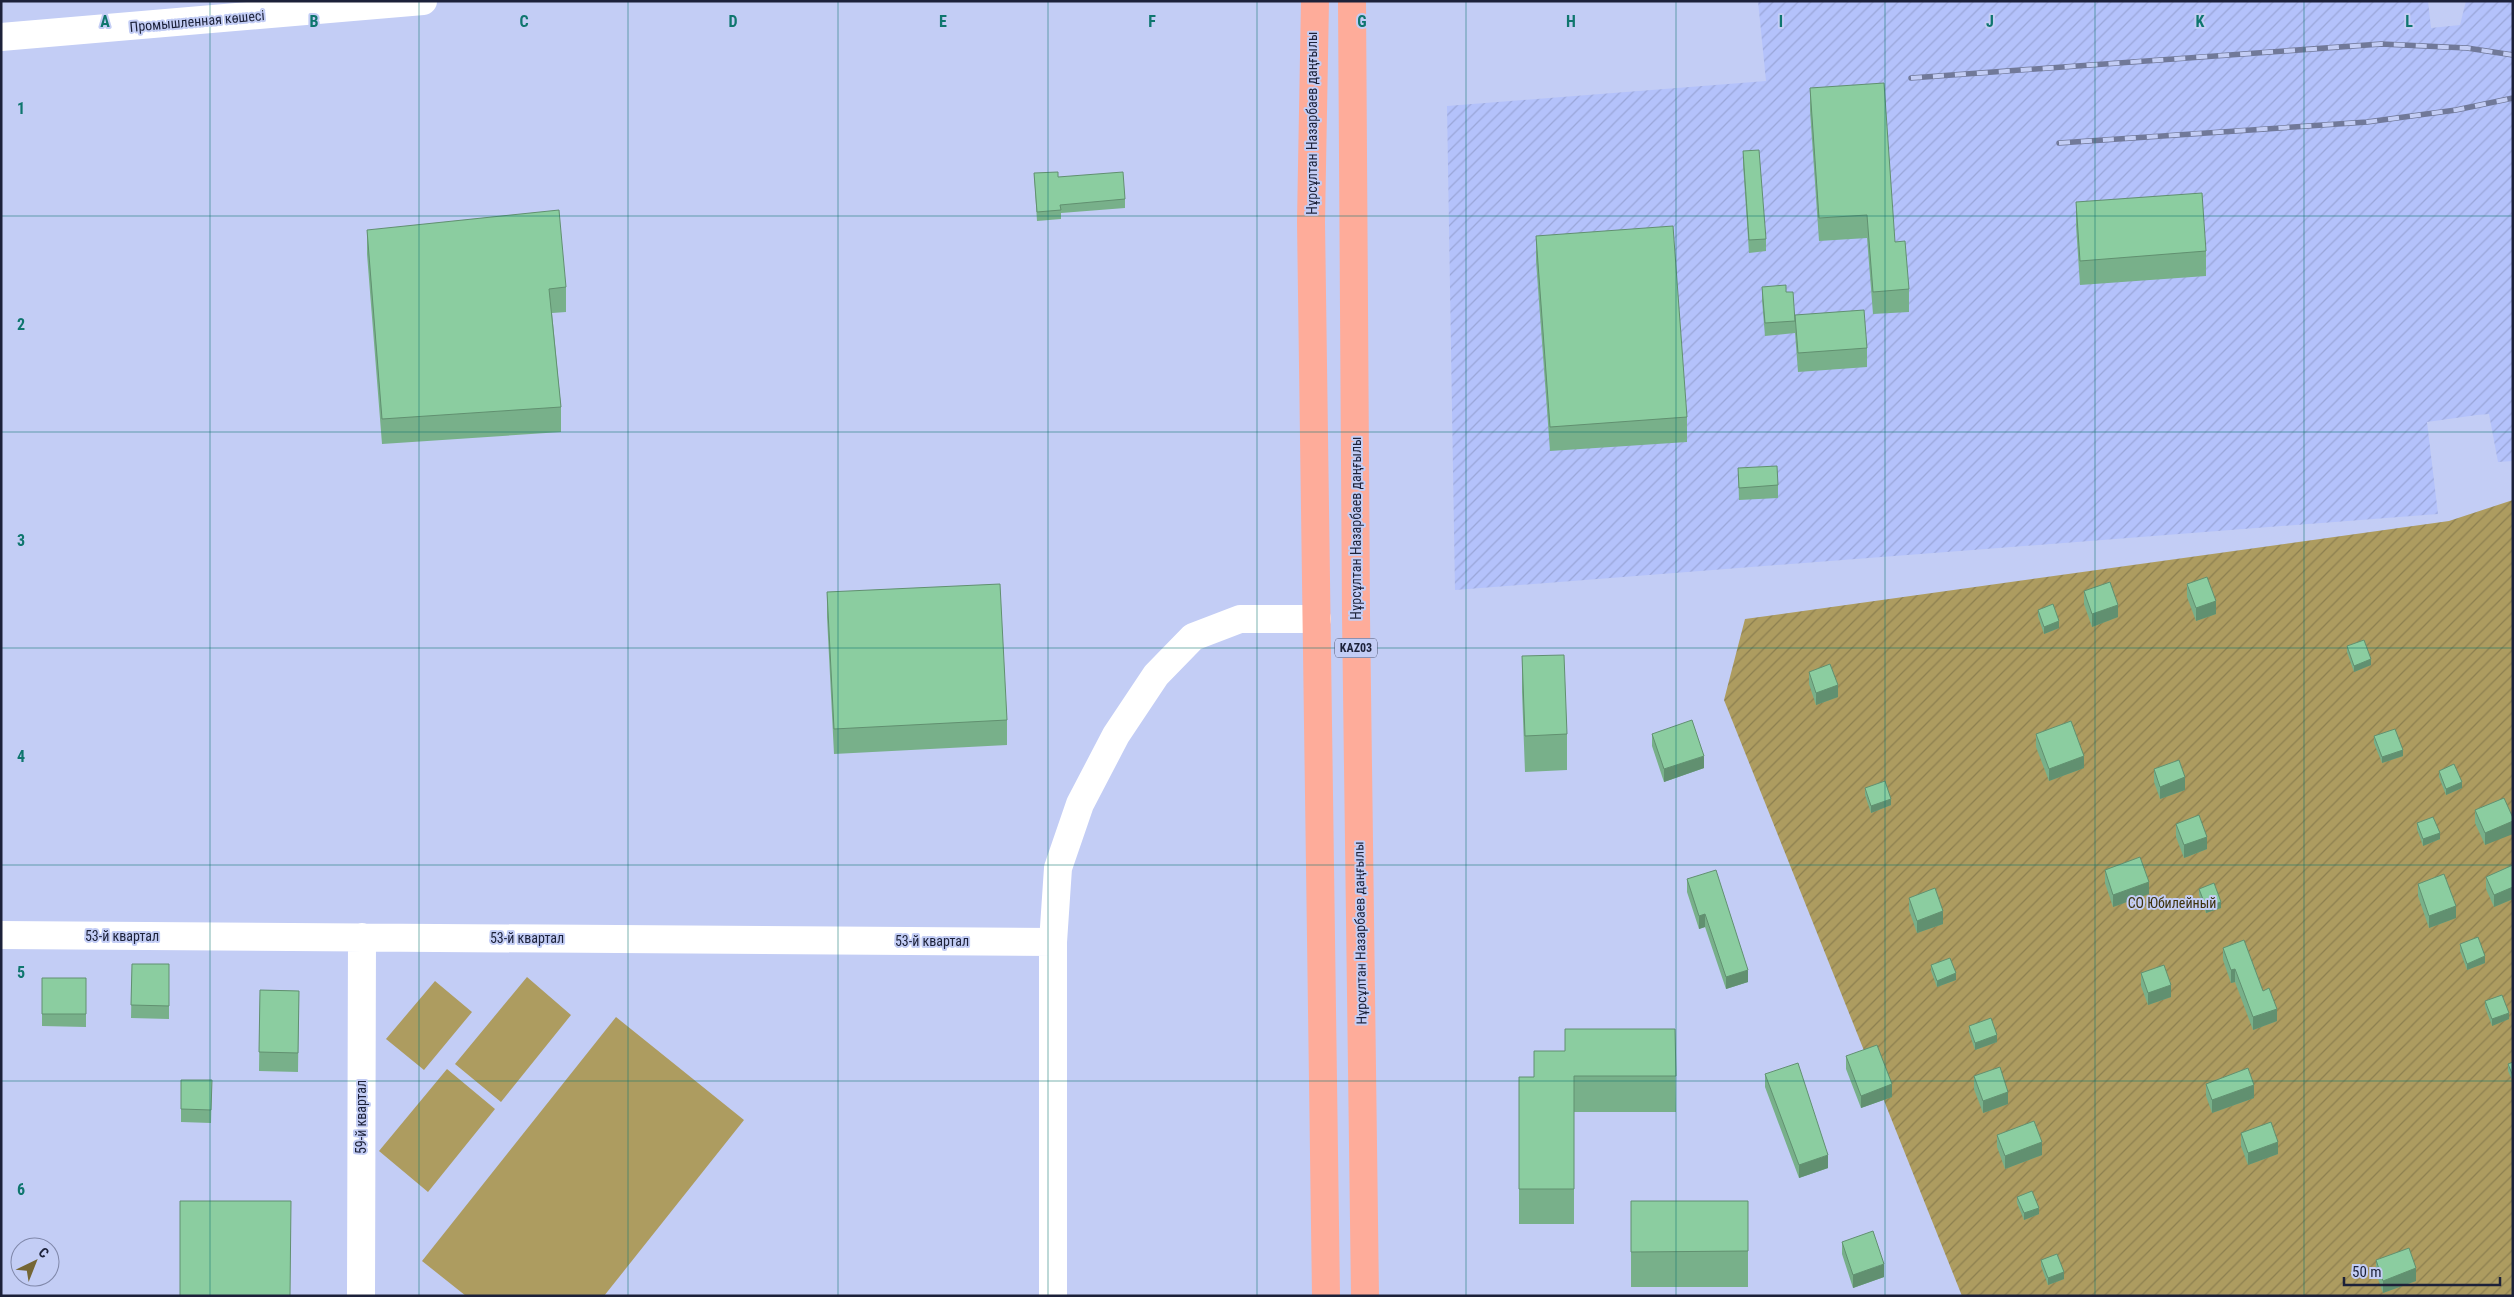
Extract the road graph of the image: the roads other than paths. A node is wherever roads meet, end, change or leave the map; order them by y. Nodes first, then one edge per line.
1 (422, 1) edge
2 (1315, 1) edge
3 (1352, 1) edge
4 (1, 38) edge
5 (1356, 615) junction
6 (1317, 619) junction
7 (1, 935) edge
8 (362, 937) junction
9 (1053, 942) junction
10 (361, 1296) edge
11 (1053, 1296) edge
12 (1326, 1296) edge
13 (1365, 1296) edge

1 - 4 street, Промышленная көшесі
2 - 6 main road, Нұрсұлтан Назарбаев даңғылы / KАZ03
3 - 5 main road, Нұрсұлтан Назарбаев даңғылы / KАZ03
5 - 6 main road
5 - 13 main road, Нұрсұлтан Назарбаев даңғылы / KАZ03
6 - 9 street
6 - 12 main road, Нұрсұлтан Назарбаев даңғылы / KАZ03
7 - 8 street, 53-й квартал
8 - 9 street, 53-й квартал
8 - 10 street, 59-й квартал
9 - 11 street

